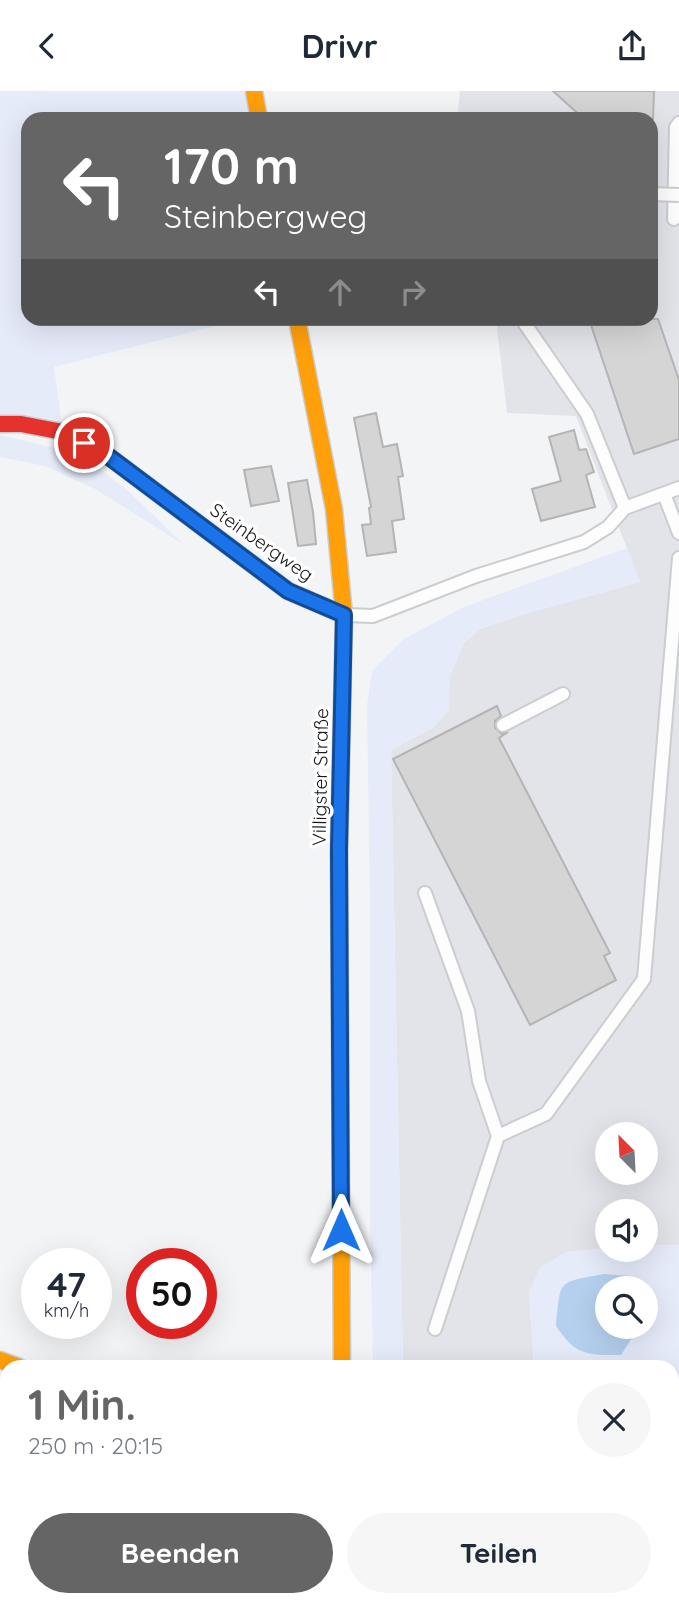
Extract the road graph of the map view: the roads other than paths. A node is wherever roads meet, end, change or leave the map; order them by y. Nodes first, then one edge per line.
1 (254, 91) edge
2 (258, 112) edge
3 (679, 123) edge
4 (658, 194) edge
5 (679, 195) edge
6 (674, 219) dead end
7 (298, 326) edge
8 (526, 326) edge
9 (0, 424) edge
10 (679, 488) edge
11 (664, 494) junction
12 (625, 507) junction
13 (679, 533) edge
14 (679, 558) edge
15 (344, 615) junction
16 (563, 694) dead end
17 (503, 725) dead end
18 (425, 893) dead end
19 (498, 1136) junction
20 (435, 1329) dead end
21 (342, 1360) edge

1 - 2 main road
3 - 6 lane
4 - 5 lane, bridge
7 - 15 main road, Villigster Straße
8 - 12 lane
9 - 15 main road, Steinbergweg
10 - 11 lane
11 - 12 lane
11 - 13 lane
12 - 15 lane, Steinbergweg
14 - 19 lane
15 - 21 main road, Villigster Straße
16 - 17 lane
18 - 19 lane
19 - 20 lane

